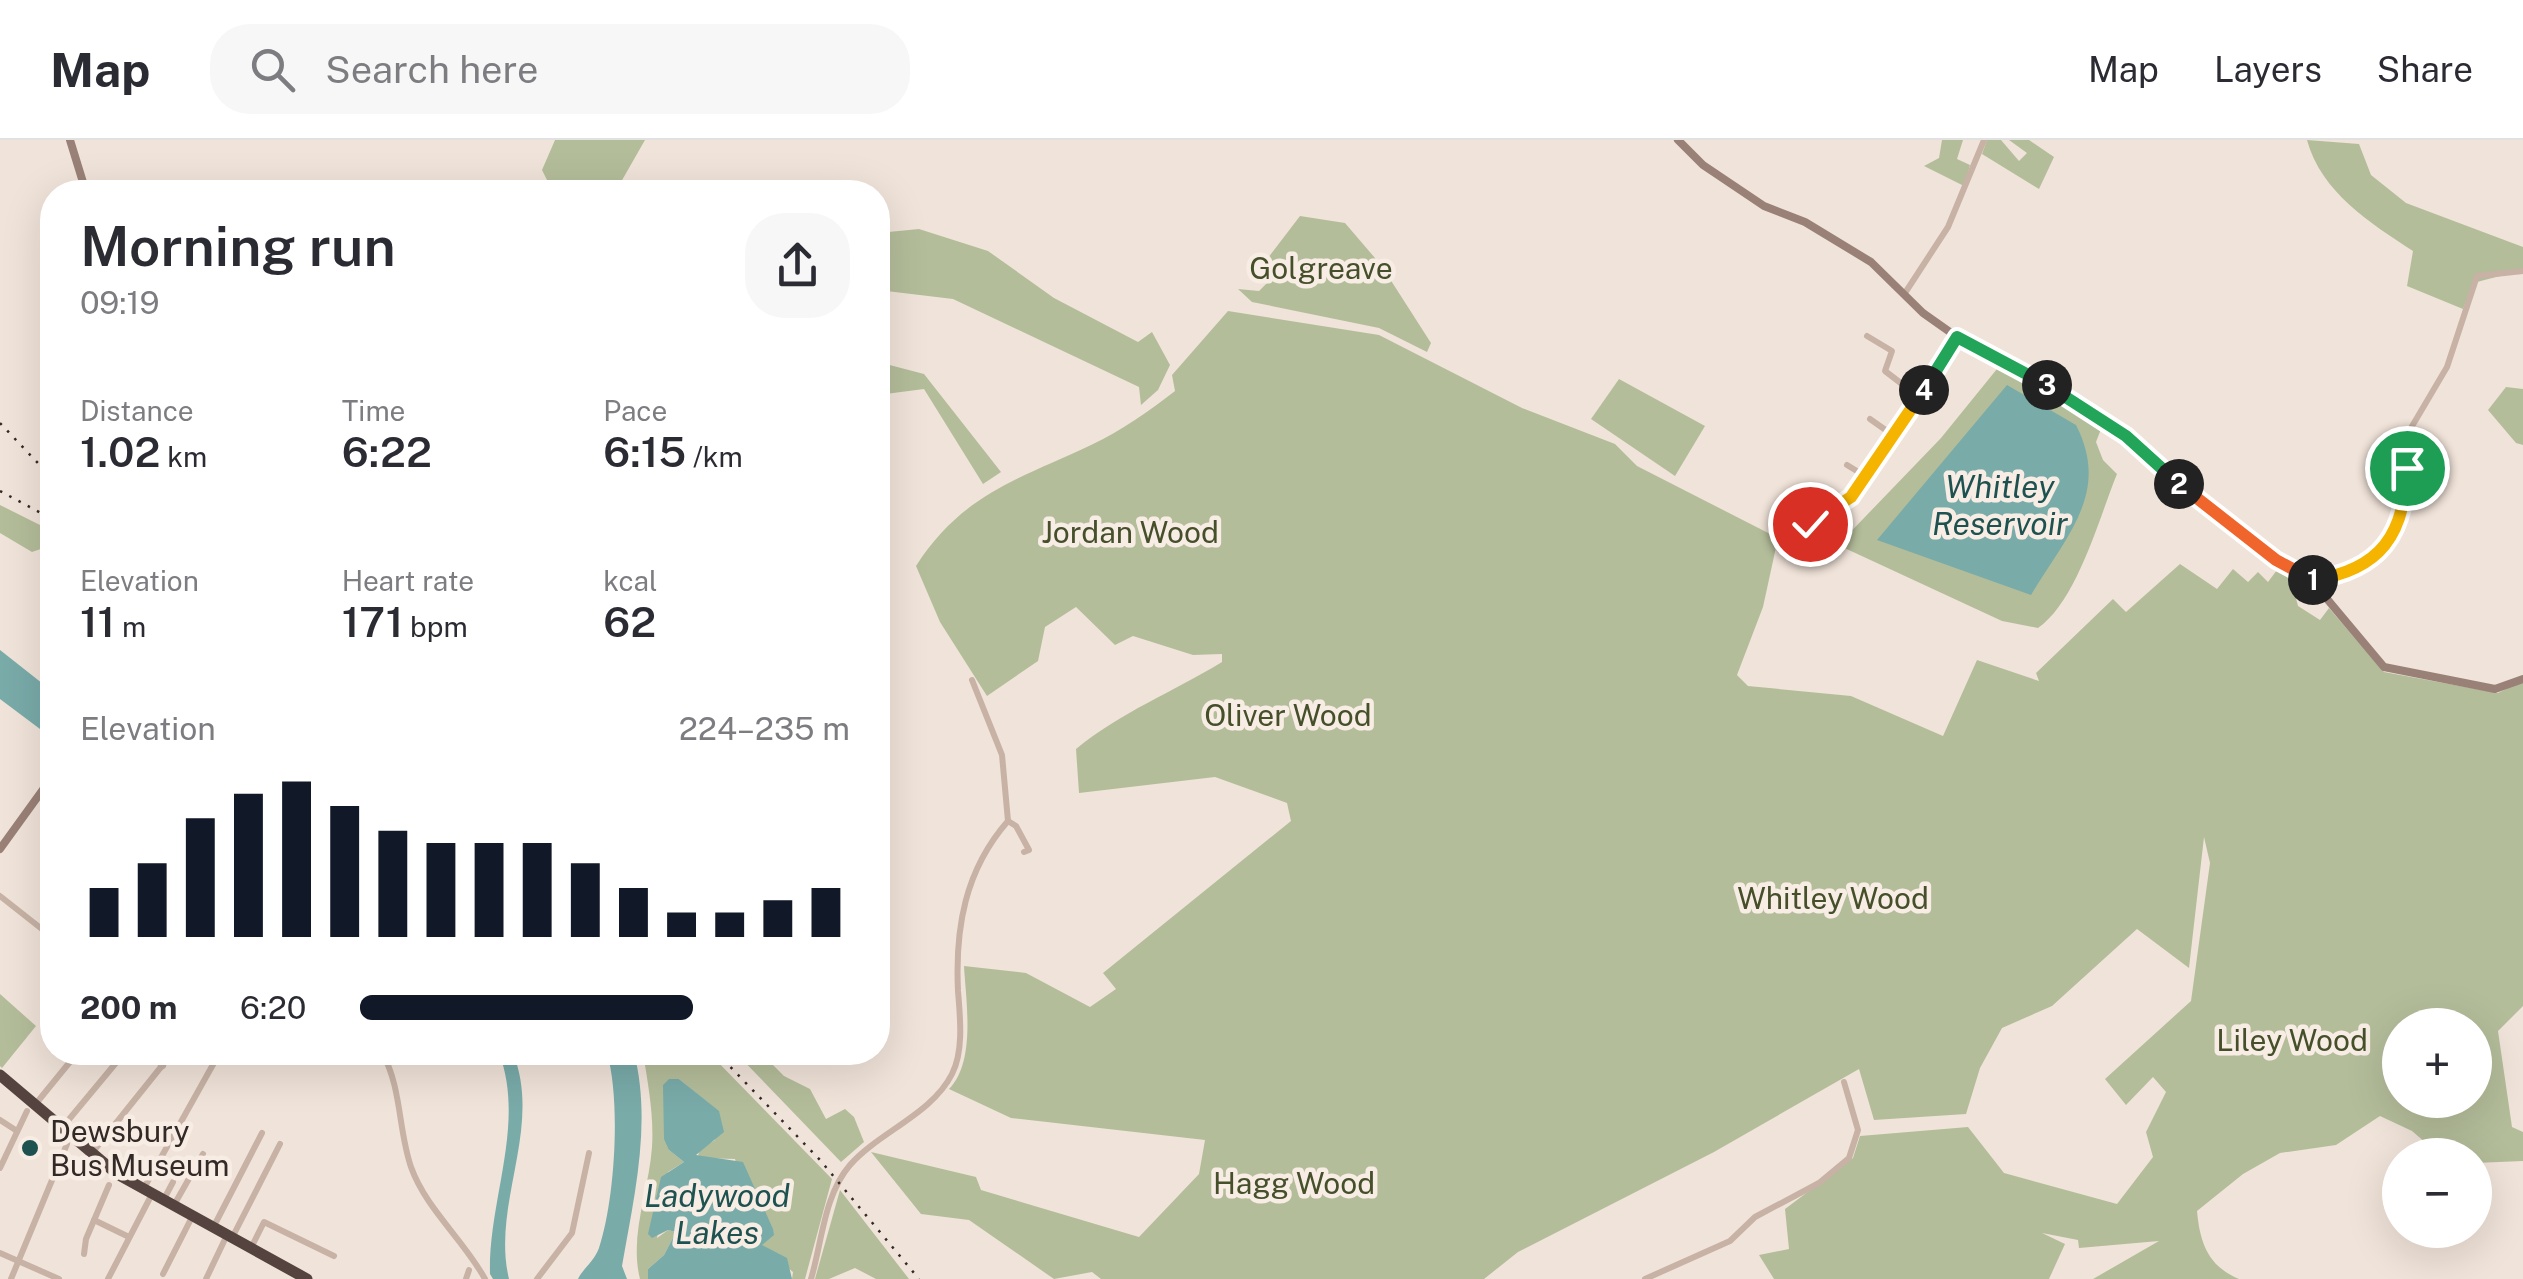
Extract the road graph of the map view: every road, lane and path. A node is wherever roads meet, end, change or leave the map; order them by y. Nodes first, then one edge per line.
1 (70, 140) edge
2 (1678, 140) edge
3 (1984, 140) edge
4 (82, 180) edge
5 (2523, 271) edge
6 (1905, 293) junction
7 (1867, 336) dead end
8 (1957, 337) junction
9 (1920, 396) junction
10 (1870, 419) dead end
11 (1894, 436) junction
12 (1846, 465) dead end
13 (1866, 476) junction
14 (1778, 538) dead end
15 (2312, 580) junction
16 (2523, 679) edge
17 (972, 680) dead end
18 (40, 794) edge
19 (1008, 821) junction
20 (0, 849) edge
21 (1024, 852) dead end
22 (0, 896) edge
23 (40, 928) edge
24 (67, 1065) edge
25 (113, 1065) edge
26 (214, 1065) edge
27 (388, 1065) edge
28 (163, 1066) edge
29 (0, 1075) edge
30 (1844, 1082) dead end
31 (30, 1109) junction
32 (0, 1120) edge
33 (60, 1130) junction
34 (17, 1132) junction
35 (262, 1134) dead end
36 (68, 1144) dead end
37 (280, 1144) dead end
38 (589, 1153) dead end
39 (204, 1154) dead end
40 (90, 1155) junction
41 (0, 1168) edge
42 (173, 1182) dead end
43 (109, 1186) dead end
44 (158, 1197) junction
45 (193, 1216) junction
46 (94, 1220) junction
47 (214, 1227) junction
48 (230, 1236) junction
49 (129, 1237) junction
50 (251, 1248) junction
51 (0, 1253) edge
52 (84, 1254) dead end
53 (334, 1256) dead end
54 (19, 1261) junction
55 (469, 1270) dead end
56 (164, 1274) dead end
57 (11, 1279) edge
58 (59, 1279) edge
59 (108, 1279) edge
60 (206, 1279) edge
61 (307, 1279) edge
62 (466, 1279) edge
63 (486, 1279) edge
64 (537, 1279) edge
65 (811, 1279) edge
66 (1644, 1279) edge

1 - 4 street
2 - 6 street
3 - 6 street
5 - 15 street
6 - 8 street
7 - 9 street
8 - 9 street
8 - 15 street
9 - 11 street
10 - 11 street
11 - 13 street
12 - 13 street
13 - 14 street
15 - 16 street
17 - 19 street
18 - 20 street
19 - 21 street
19 - 65 street
22 - 23 street
24 - 31 street
25 - 33 street
26 - 44 street
27 - 63 street
28 - 40 street
29 - 31 highway
30 - 66 street
31 - 33 highway
31 - 34 street
32 - 34 street
33 - 40 highway
34 - 41 street
35 - 47 street
36 - 54 street
37 - 48 street
38 - 64 street
39 - 44 street
40 - 44 highway
42 - 44 street
43 - 46 street
44 - 45 highway
44 - 49 street
45 - 47 highway
45 - 56 street
46 - 49 street
46 - 52 street
47 - 48 highway
48 - 50 highway
48 - 60 street
49 - 59 street
50 - 53 street
50 - 61 highway
51 - 54 street
54 - 57 street
54 - 58 street
55 - 62 street

